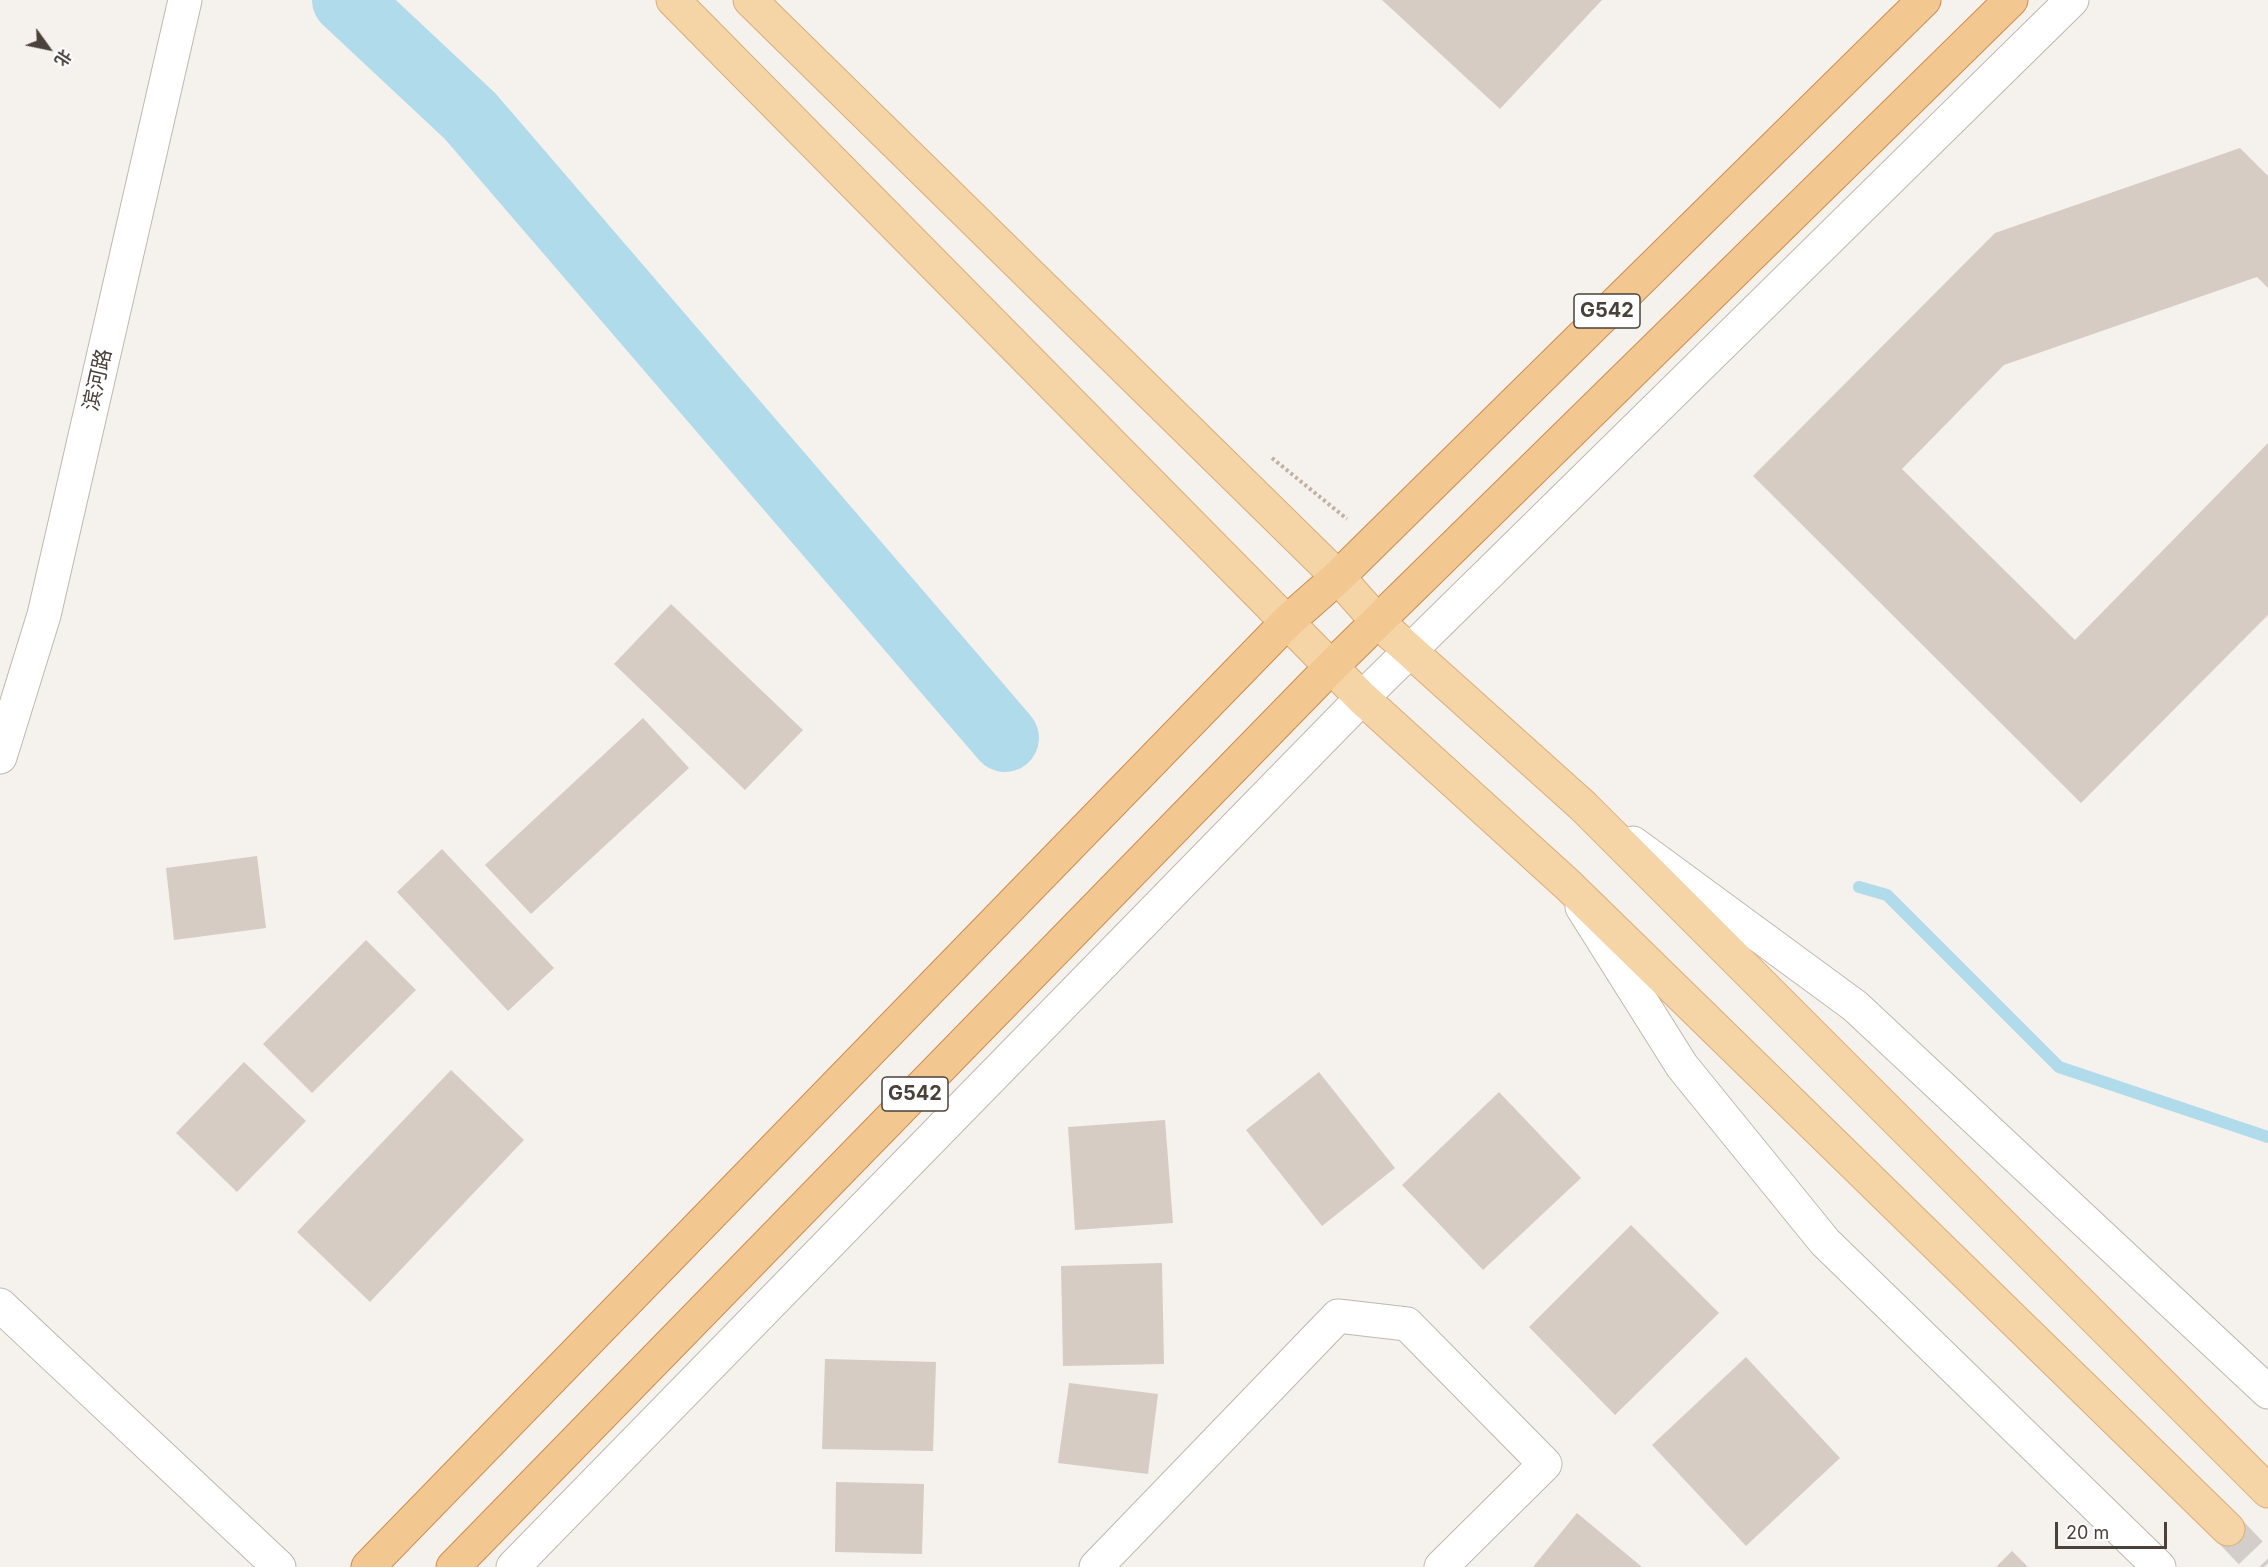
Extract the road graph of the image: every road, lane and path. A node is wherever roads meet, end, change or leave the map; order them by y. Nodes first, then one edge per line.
1 (185, 0) edge
2 (673, 0) edge
3 (750, 0) edge
4 (1924, 0) edge
5 (2011, 0) edge
6 (2072, 0) edge
7 (1338, 578) junction
8 (1288, 621) junction
9 (1378, 622) junction
10 (1410, 652) junction
11 (1332, 666) junction
12 (1362, 698) junction
13 (0, 757) edge
14 (1583, 806) junction
15 (1568, 885) junction
16 (0, 1305) edge
17 (2268, 1392) edge
18 (2268, 1491) edge
19 (2228, 1529) tunnel mouth
20 (279, 1567) edge
21 (368, 1567) edge
22 (453, 1567) edge
23 (513, 1567) edge
24 (1096, 1567) edge
25 (1441, 1567) edge
26 (2159, 1567) edge

1 - 13 street, 滨河路
2 - 8 main road
3 - 7 main road
4 - 7 highway, G542
5 - 9 highway, G542
6 - 10 street
7 - 8 highway, G542
7 - 9 main road
8 - 11 main road
8 - 21 highway, G542
9 - 10 main road
9 - 11 highway, G542
10 - 12 street
10 - 14 main road
11 - 12 main road
11 - 22 highway, G542
12 - 15 main road
12 - 23 street
14 - 17 street
14 - 18 main road
15 - 19 main road
15 - 26 street
16 - 20 street
24 - 25 street

